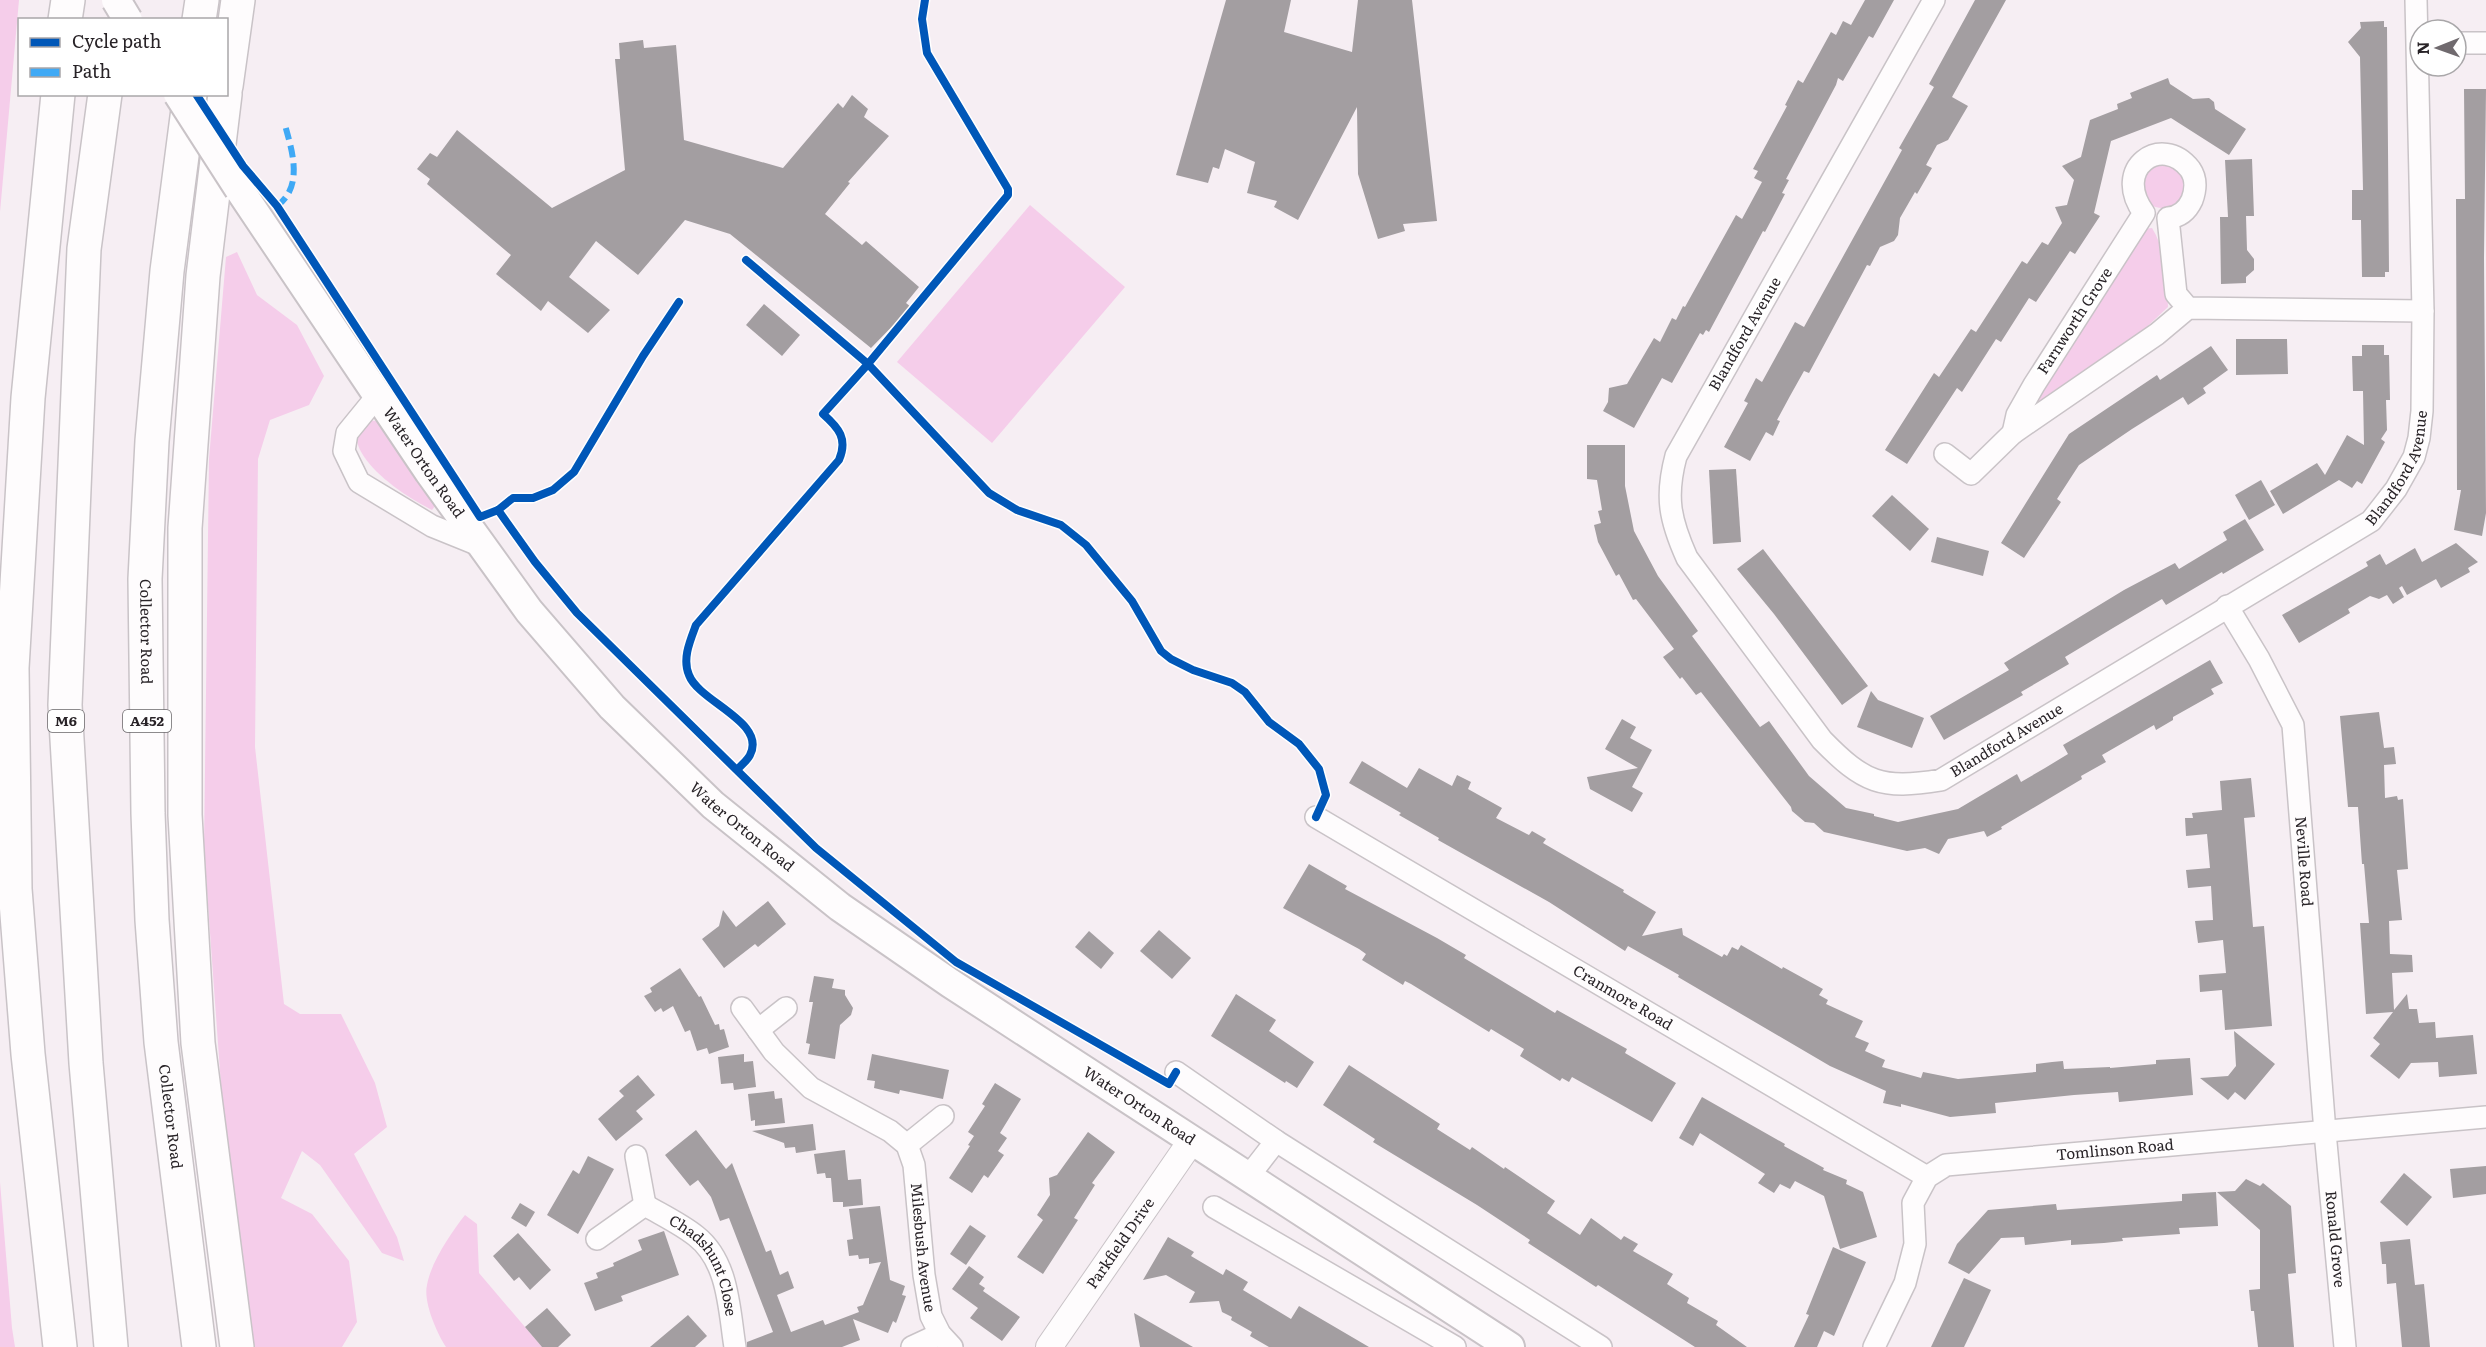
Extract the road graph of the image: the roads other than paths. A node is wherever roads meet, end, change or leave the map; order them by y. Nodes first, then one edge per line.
1 (68, 0) edge
2 (117, 0) edge
3 (202, 0) edge
4 (237, 0) edge
5 (1934, 0) edge
6 (2416, 0) edge
7 (65, 18) edge
8 (116, 18) edge
9 (127, 18) edge
10 (199, 18) edge
11 (2417, 18) edge
12 (2468, 43) edge
13 (2486, 44) edge
14 (228, 70) edge
15 (2419, 78) edge
16 (57, 96) edge
17 (105, 96) edge
18 (179, 96) edge
19 (190, 96) edge
20 (225, 96) edge
21 (2144, 213) junction
22 (2168, 218) junction
23 (2188, 308) junction
24 (2423, 311) junction
25 (378, 395) junction
26 (2013, 433) junction
27 (1945, 454) dead end
28 (480, 545) junction
29 (2228, 606) junction
30 (1316, 818) dead end
31 (742, 1008) dead end
32 (786, 1008) dead end
33 (758, 1030) junction
34 (1176, 1072) dead end
35 (943, 1116) dead end
36 (2486, 1117) edge
37 (2325, 1132) junction
38 (1192, 1140) junction
39 (1276, 1141) junction
40 (907, 1145) junction
41 (636, 1156) dead end
42 (1248, 1177) junction
43 (1927, 1177) junction
44 (645, 1205) junction
45 (1214, 1207) dead end
46 (597, 1239) dead end
47 (1444, 1305) junction
48 (1432, 1332) junction
49 (946, 1340) edge
50 (60, 1347) edge
51 (111, 1347) edge
52 (199, 1347) edge
53 (237, 1347) edge
54 (735, 1347) edge
55 (912, 1347) edge
56 (1049, 1347) edge
57 (1455, 1347) edge
58 (1510, 1347) edge
59 (1601, 1347) edge
60 (1874, 1347) edge
61 (2345, 1347) edge

1 - 7 highway
2 - 8 highway
2 - 9 main road, bridge
3 - 10 highway
4 - 14 highway
5 - 29 street, Blandford Avenue
6 - 11 street, Blandford Avenue
12 - 13 street
15 - 24 street, Blandford Avenue
16 - 50 highway
17 - 51 highway, M6
18 - 25 main road, Water Orton Road, bridge
19 - 52 highway, Collector Road / A452
20 - 53 highway, A452
21 - 22 street
21 - 22 street
21 - 26 street, Farnworth Grove
22 - 23 street
23 - 24 street
23 - 26 street, Farnworth Grove
24 - 29 street, Blandford Avenue
25 - 28 main road, Water Orton Road
25 - 28 street
26 - 27 street, Farnworth Grove
28 - 38 main road, Water Orton Road
29 - 37 street, Neville Road
30 - 43 street, Cranmore Road
31 - 33 street
32 - 33 street
33 - 40 street
34 - 39 street
35 - 40 street
36 - 37 street, Tomlinson Road
37 - 43 street, Tomlinson Road
37 - 61 street, Ronald Grove
38 - 42 main road, Water Orton Road
38 - 56 street, Parkfield Drive
39 - 42 street
39 - 59 street
40 - 49 street, Milesbush Avenue
41 - 44 street
42 - 47 main road, Water Orton Road
43 - 60 street
44 - 46 street
44 - 54 street, Chadshunt Close
45 - 48 street
47 - 48 street
47 - 58 main road, Water Orton Road
48 - 57 street
49 - 55 street

